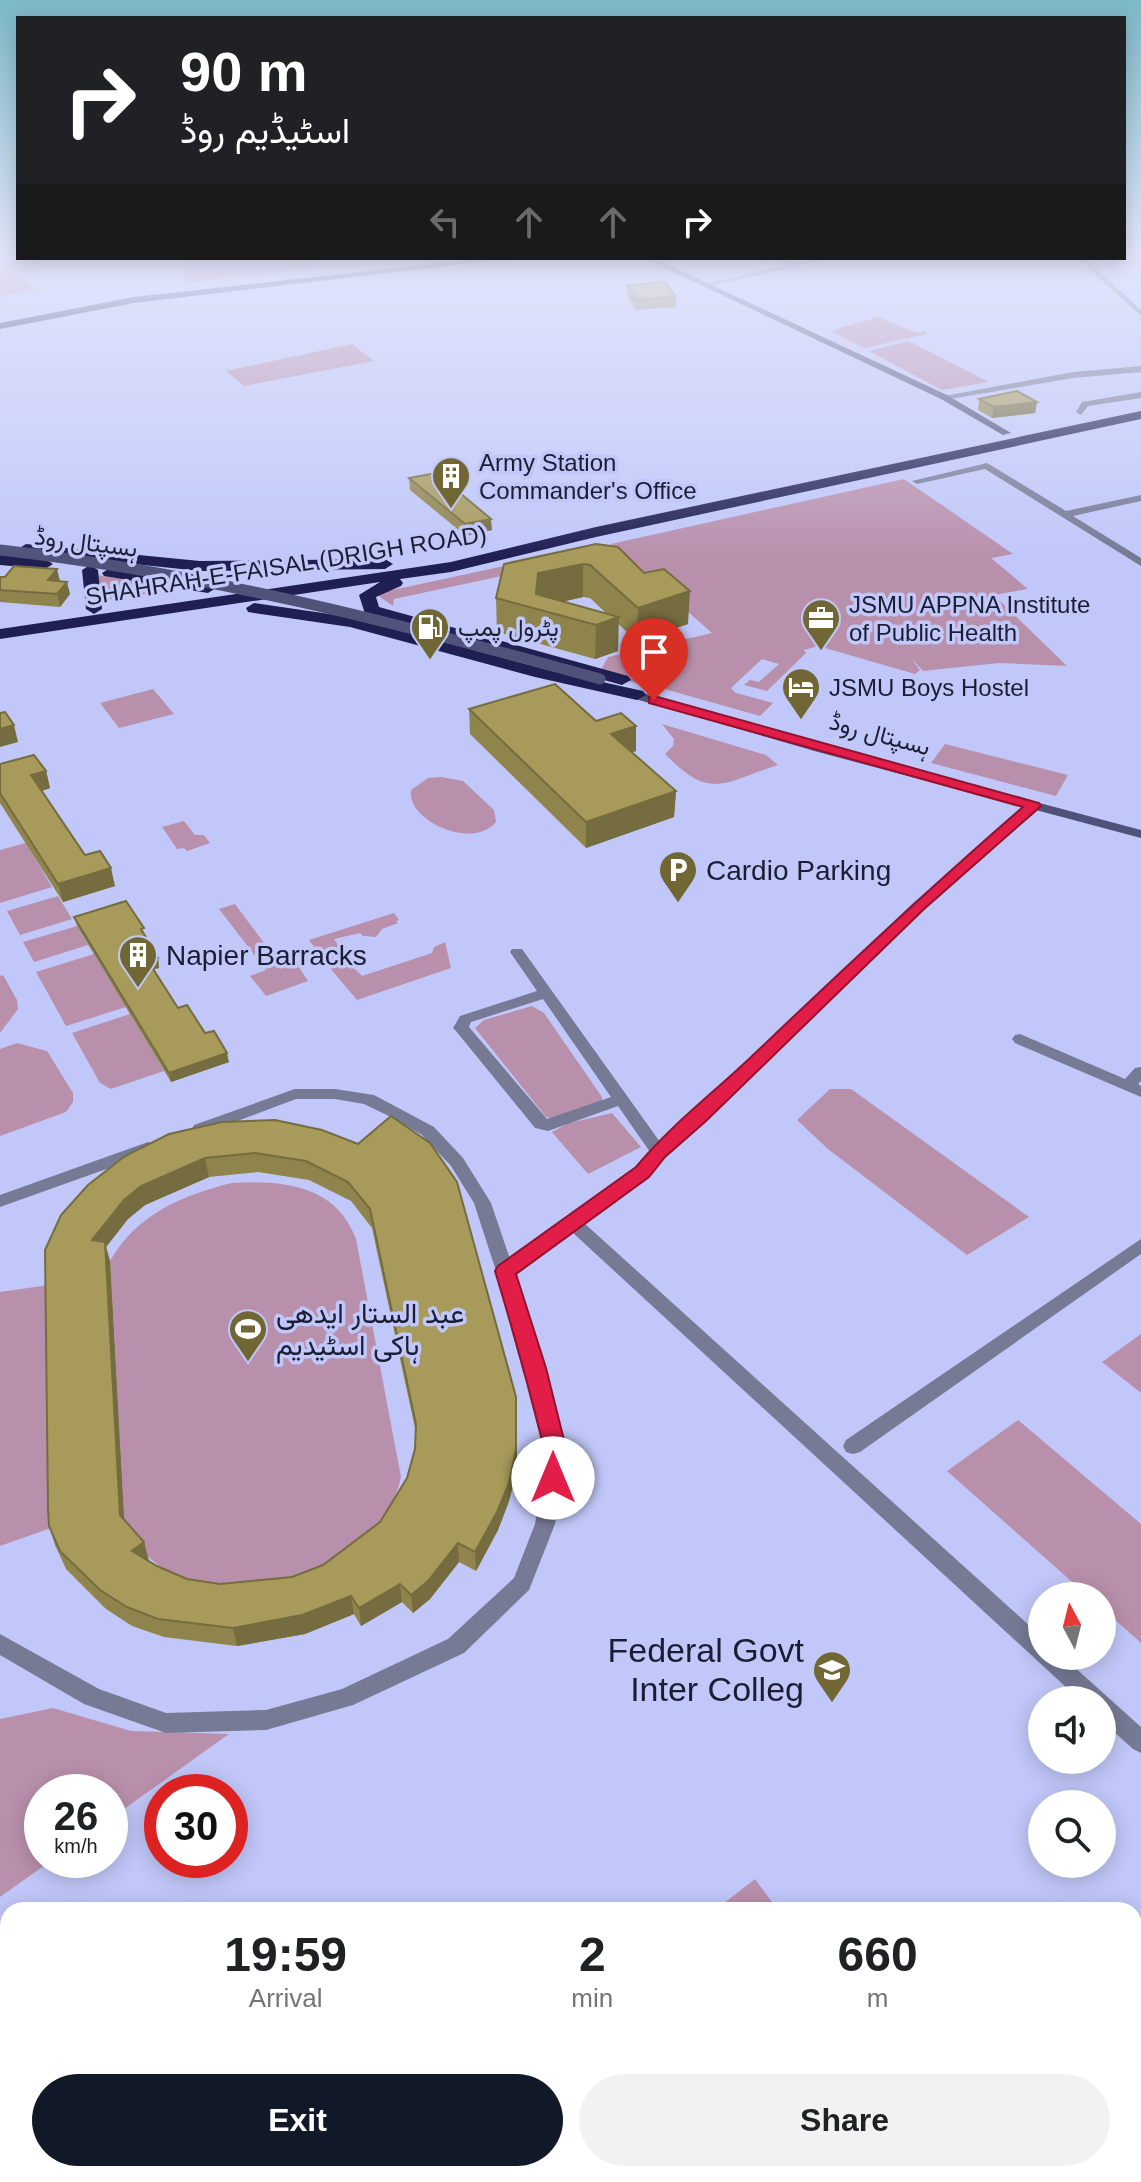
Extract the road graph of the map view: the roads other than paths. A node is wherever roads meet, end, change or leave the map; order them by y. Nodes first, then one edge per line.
1 (850, 353) edge
2 (1141, 369) edge
3 (1141, 395) edge
4 (944, 397) junction
5 (1141, 407) edge
6 (1081, 412) dead end
7 (1141, 415) edge
8 (1006, 433) junction
9 (917, 481) dead end
10 (1141, 498) edge
11 (1066, 514) junction
12 (0, 552) edge
13 (1141, 563) edge
14 (400, 564) junction
15 (189, 565) junction
16 (451, 567) junction
17 (90, 570) junction
18 (188, 584) junction
19 (224, 591) junction
20 (184, 607) junction
21 (94, 609) junction
22 (0, 622) edge
23 (0, 634) edge
24 (638, 692) junction
25 (1034, 806) junction
26 (1141, 824) edge
27 (1141, 834) edge
28 (517, 952) dead end
29 (546, 993) junction
30 (1020, 1039) dead end
31 (1141, 1072) edge
32 (1134, 1089) edge
33 (621, 1099) junction
34 (659, 1152) junction
35 (0, 1201) edge
36 (573, 1223) junction
37 (1141, 1245) edge
38 (505, 1271) junction
39 (853, 1446) dead end
40 (1028, 1638) edge
41 (0, 1644) edge
42 (1063, 1670) edge
43 (1080, 1686) edge
44 (1116, 1719) edge
45 (1141, 1742) edge

1 - 4 main road
2 - 4 street
3 - 6 street
4 - 8 main road
5 - 8 highway, SHAHRAH-E-FAISAL (DRIGH ROAD)
7 - 16 highway, SHAHRAH-E-FAISAL (DRIGH ROAD)
8 - 14 highway, SHAHRAH-E-FAISAL (DRIGH ROAD)
9 - 11 street
10 - 11 street
11 - 13 street
12 - 15 highway
12 - 17 highway
12 - 24 main road, ہسپتال روڈ, bridge
14 - 15 highway
14 - 19 highway, SHAHRAH-E-FAISAL (DRIGH ROAD)
15 - 18 highway
16 - 20 highway, SHAHRAH-E-FAISAL (DRIGH ROAD)
16 - 24 highway
17 - 18 highway
17 - 21 highway
18 - 19 highway
19 - 21 highway, SHAHRAH-E-FAISAL (DRIGH ROAD)
20 - 23 highway, SHAHRAH-E-FAISAL (DRIGH ROAD)
20 - 24 highway
21 - 22 highway, SHAHRAH-E-FAISAL (DRIGH ROAD)
24 - 25 main road, ہسپتال روڈ
24 - 26 main road, ہسپتال روڈ
25 - 27 main road, ہسپتال روڈ
25 - 34 street
28 - 29 street
29 - 33 street
29 - 33 street
30 - 32 street
31 - 32 street
33 - 34 street
34 - 36 street
35 - 38 street
36 - 38 street
36 - 40 street
37 - 39 street
38 - 41 street
42 - 43 street
44 - 45 street

